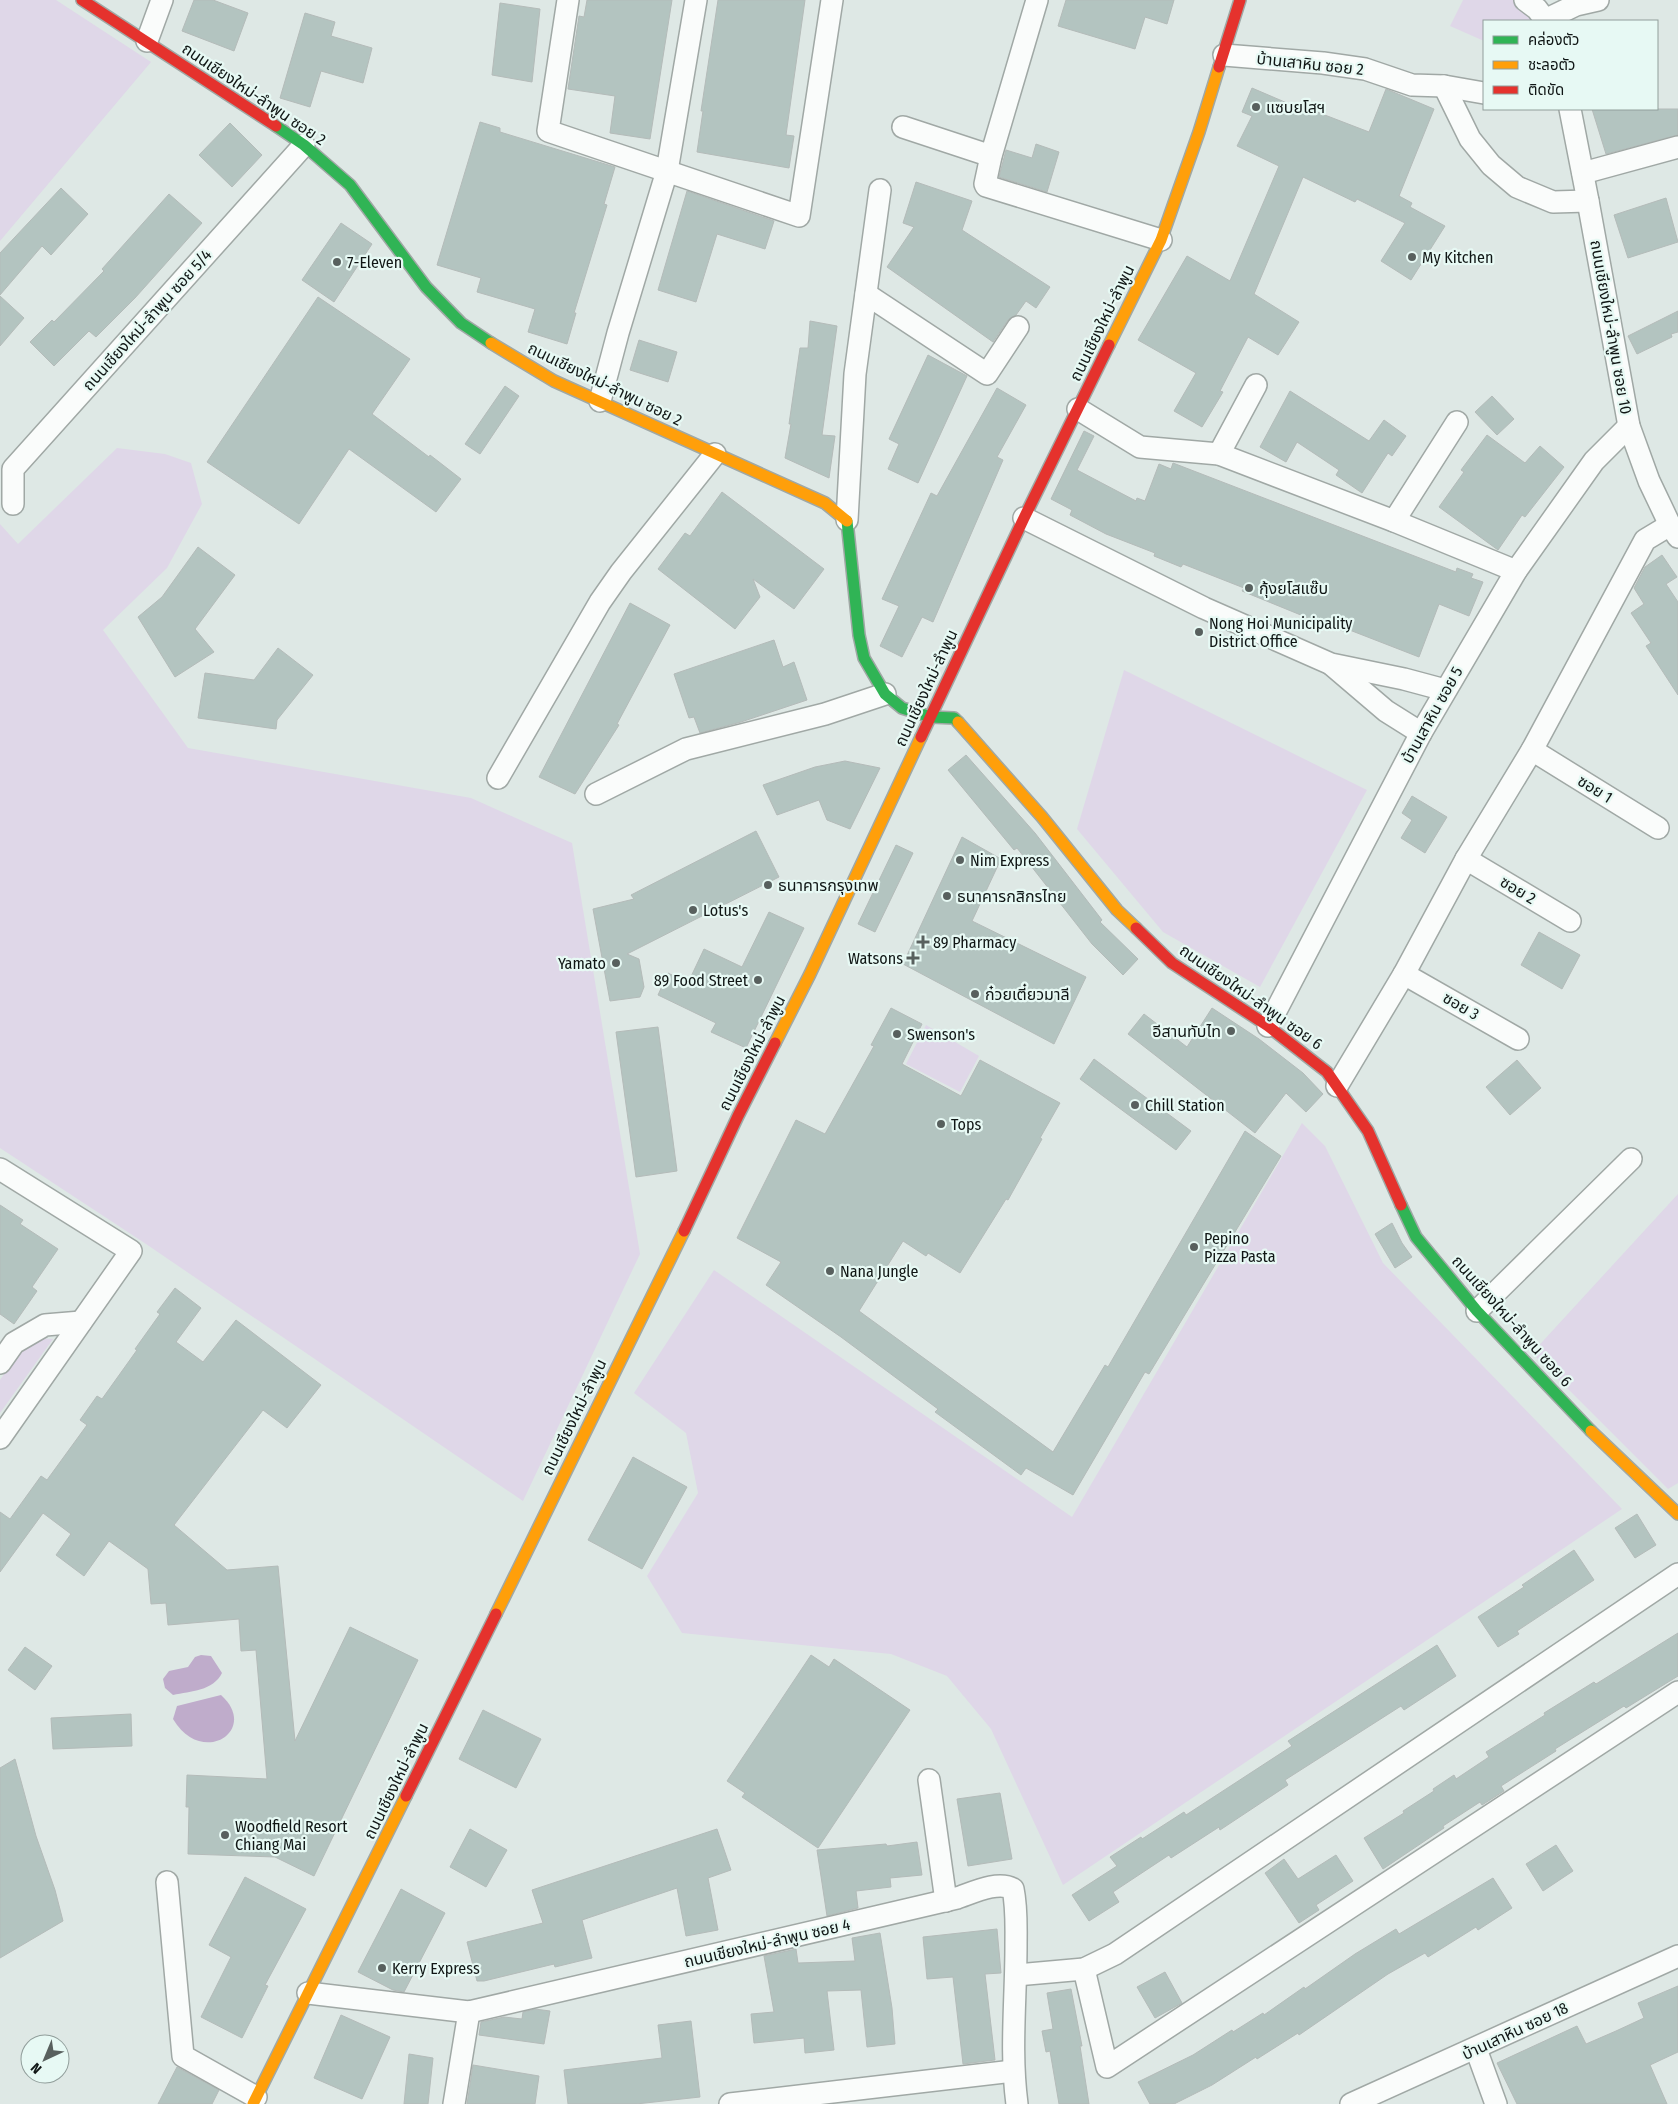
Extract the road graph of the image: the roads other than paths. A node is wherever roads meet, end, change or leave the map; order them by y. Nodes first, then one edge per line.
1 (82, 0) edge
2 (162, 0) edge
3 (568, 0) edge
4 (696, 0) edge
5 (832, 0) edge
6 (1037, 0) edge
7 (1240, 0) edge
8 (1598, 0) edge
9 (1538, 10) edge
10 (147, 42) junction
11 (1224, 55) junction
12 (1444, 86) junction
13 (1483, 93) edge
14 (1570, 110) edge
15 (903, 128) dead end
16 (304, 145) junction
17 (1678, 147) edge
18 (991, 156) junction
19 (667, 171) junction
20 (1582, 173) junction
21 (880, 190) dead end
22 (1588, 200) junction
23 (1161, 240) junction
24 (866, 294) junction
25 (1018, 328) dead end
26 (1256, 385) dead end
27 (600, 401) junction
28 (1078, 409) junction
29 (1457, 422) dead end
30 (1629, 426) junction
31 (715, 454) junction
32 (1219, 454) junction
33 (14, 504) dead end
34 (1024, 518) junction
35 (847, 520) junction
36 (1394, 521) junction
37 (1674, 531) edge
38 (1516, 571) junction
39 (1331, 664) junction
40 (1445, 690) junction
41 (885, 694) junction
42 (931, 717) junction
43 (1421, 733) junction
44 (1532, 750) junction
45 (498, 778) dead end
46 (596, 794) dead end
47 (1658, 828) dead end
48 (1466, 859) junction
49 (1570, 921) dead end
50 (1404, 974) junction
51 (1268, 1026) junction
52 (1518, 1039) dead end
53 (1337, 1086) junction
54 (1630, 1159) dead end
55 (0, 1169) edge
56 (1477, 1311) junction
57 (81, 1322) junction
58 (7, 1338) edge
59 (0, 1363) edge
60 (0, 1438) edge
61 (1678, 1514) edge
62 (1678, 1574) edge
63 (1678, 1692) edge
64 (929, 1780) dead end
65 (167, 1882) dead end
66 (946, 1901) junction
67 (1678, 1956) edge
68 (1084, 1969) junction
69 (1016, 1975) junction
70 (308, 1993) junction
71 (469, 2012) junction
72 (1476, 2049) junction
73 (1013, 2071) junction
74 (254, 2101) edge
75 (760, 2102) edge
76 (454, 2104) edge
77 (730, 2104) edge
78 (1016, 2104) edge
79 (1351, 2104) edge
80 (1496, 2104) edge

1 - 10 main road, ถนนเชียงใหม่-ลำพูน ซอย 2
2 - 10 street
3 - 19 street
4 - 19 street
5 - 19 street
6 - 18 street
7 - 11 main road, ถนนเชียงใหม่-ลำพูน
8 - 9 street
10 - 16 main road, ถนนเชียงใหม่-ลำพูน ซอย 2
11 - 12 street, บ้านเสาหิน ซอย 2
11 - 23 main road, ถนนเชียงใหม่-ลำพูน
12 - 13 street, บ้านเสาหิน ซอย 2
12 - 22 street
14 - 20 street, ถนนเชียงใหม่-ลำพูน ซอย 10
15 - 18 street
16 - 27 main road, ถนนเชียงใหม่-ลำพูน ซอย 2
16 - 33 street, ถนนเชียงใหม่-ลำพูน ซอย 5/4
17 - 20 street
18 - 23 street
19 - 27 street
20 - 22 street, ถนนเชียงใหม่-ลำพูน ซอย 10
21 - 24 street
22 - 30 street, ถนนเชียงใหม่-ลำพูน ซอย 10
23 - 28 main road, ถนนเชียงใหม่-ลำพูน
24 - 25 street
24 - 35 street
26 - 32 street
27 - 31 main road, ถนนเชียงใหม่-ลำพูน ซอย 2
28 - 32 street
28 - 34 main road, ถนนเชียงใหม่-ลำพูน
29 - 36 street
30 - 37 street, ถนนเชียงใหม่-ลำพูน ซอย 10
30 - 38 street, บ้านเสาหิน ซอย 5
31 - 35 main road, ถนนเชียงใหม่-ลำพูน ซอย 2
31 - 45 street
32 - 36 street
34 - 39 street
34 - 42 main road, ถนนเชียงใหม่-ลำพูน
35 - 41 main road
36 - 38 street
37 - 44 street
38 - 40 street, บ้านเสาหิน ซอย 5
39 - 40 street
39 - 43 street
40 - 43 street, บ้านเสาหิน ซอย 5
41 - 42 main road
41 - 46 street
42 - 51 main road, ถนนเชียงใหม่-ลำพูน ซอย 6
42 - 70 main road, ถนนเชียงใหม่-ลำพูน
43 - 51 street, บ้านเสาหิน ซอย 5
44 - 47 street, ซอย 1
44 - 48 street
48 - 49 street, ซอย 2
48 - 50 street
50 - 52 street, ซอย 3
50 - 53 street
51 - 53 main road, ถนนเชียงใหม่-ลำพูน ซอย 6
53 - 56 main road, ถนนเชียงใหม่-ลำพูน ซอย 6
54 - 56 street
55 - 57 street
56 - 61 main road, ถนนเชียงใหม่-ลำพูน ซอย 6
57 - 58 street
57 - 60 street
58 - 59 street
62 - 68 street
63 - 68 street
64 - 66 street
65 - 74 street
66 - 69 street, ถนนเชียงใหม่-ลำพูน ซอย 4
66 - 71 street, ถนนเชียงใหม่-ลำพูน ซอย 4
67 - 72 street, บ้านเสาหิน ซอย 18
68 - 69 street
69 - 73 street, ถนนเชียงใหม่-ลำพูน ซอย 4
70 - 71 street, ถนนเชียงใหม่-ลำพูน ซอย 4
70 - 74 main road, ถนนเชียงใหม่-ลำพูน
71 - 76 street
72 - 79 street, บ้านเสาหิน ซอย 18
72 - 80 street
73 - 75 street
73 - 78 street, ถนนเชียงใหม่-ลำพูน ซอย 4
75 - 77 street

